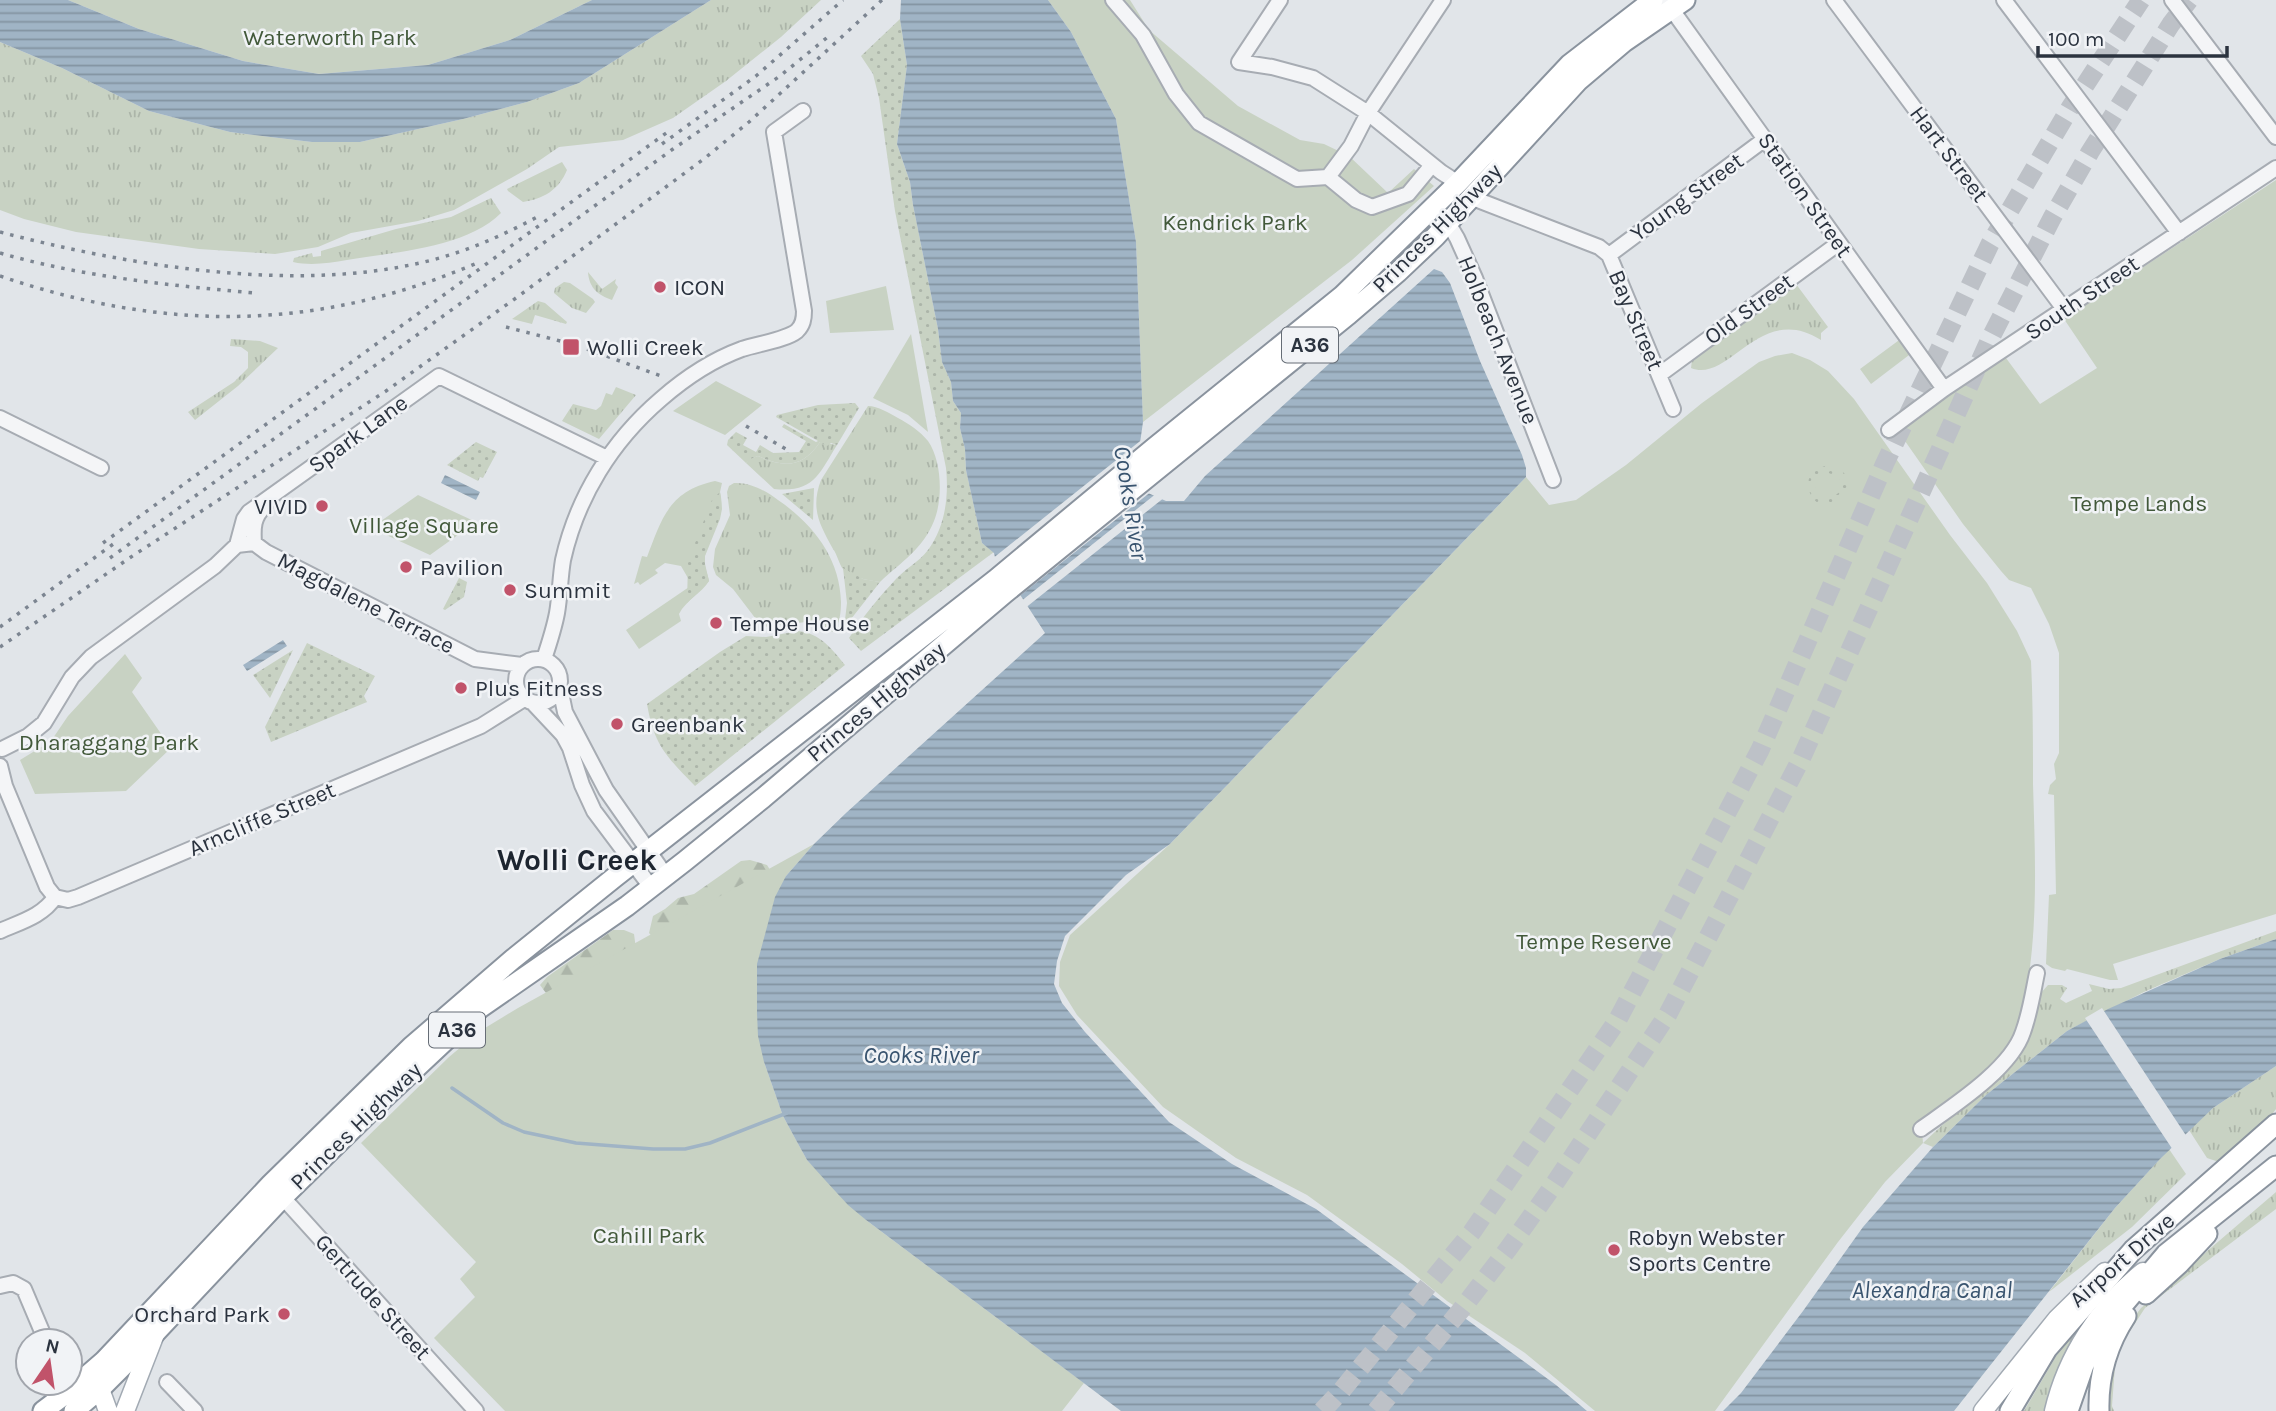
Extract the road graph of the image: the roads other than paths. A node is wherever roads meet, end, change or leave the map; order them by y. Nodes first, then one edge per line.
1 (1113, 0) edge
2 (1280, 0) edge
3 (1443, 0) edge
4 (1653, 0) edge
5 (1834, 0) edge
6 (2004, 0) edge
7 (2172, 0) edge
8 (1674, 3) edge
9 (803, 111) dead end
10 (1368, 113) junction
11 (2276, 137) edge
12 (1765, 139) junction
13 (1432, 165) junction
14 (2276, 168) edge
15 (1328, 177) junction
16 (1464, 190) junction
17 (1437, 204) junction
18 (1448, 223) junction
19 (2179, 233) junction
20 (1839, 243) junction
21 (1609, 255) junction
22 (2064, 309) junction
23 (1659, 375) junction
24 (1944, 389) junction
25 (1674, 409) dead end
26 (0, 418) edge
27 (1889, 430) dead end
28 (1161, 454) junction
29 (607, 458) junction
30 (101, 468) dead end
31 (1553, 480) dead end
32 (277, 493) junction
33 (254, 543) junction
34 (237, 545) junction
35 (1000, 587) junction
36 (544, 659) junction
37 (522, 665) junction
38 (560, 688) junction
39 (528, 701) junction
40 (1, 750) edge
41 (0, 766) edge
42 (2, 784) edge
43 (641, 856) junction
44 (659, 882) junction
45 (55, 897) junction
46 (0, 931) edge
47 (2037, 973) dead end
48 (2276, 1124) edge
49 (1921, 1129) dead end
50 (2276, 1166) edge
51 (2249, 1187) junction
52 (277, 1191) junction
53 (2133, 1250) junction
54 (2166, 1254) junction
55 (0, 1286) edge
56 (40, 1327) edge
57 (155, 1334) junction
58 (2099, 1335) junction
59 (2080, 1359) junction
60 (104, 1361) junction
61 (84, 1380) edge
62 (167, 1382) dead end
63 (100, 1389) junction
64 (84, 1392) edge
65 (66, 1397) edge
66 (474, 1410) edge
67 (43, 1411) edge
68 (108, 1411) edge
69 (125, 1411) edge
70 (195, 1411) edge
71 (1983, 1411) edge
72 (2010, 1411) edge
73 (2054, 1411) edge
74 (2068, 1411) edge
75 (2083, 1411) edge
76 (2099, 1411) edge

1 - 15 street
2 - 10 street, Bay Street
3 - 10 street
4 - 16 highway, Princes Highway / A36
5 - 22 street, Hart Street
6 - 19 street
7 - 11 street
8 - 12 street, Station Street
8 - 16 highway, Princes Highway / A36
9 - 29 street
10 - 13 street, Bay Street
10 - 15 street
12 - 20 street, Station Street
12 - 21 street, Young Street
13 - 15 street
13 - 16 street, Bay Street
14 - 19 street, South Street
16 - 17 highway, Princes Highway / A36
16 - 18 highway, Princes Highway / A36
16 - 21 street, Bay Street
17 - 18 street, Holbeach Avenue
17 - 28 highway, Princes Highway / A36
18 - 28 highway, Princes Highway / A36
18 - 31 street, Holbeach Avenue
19 - 22 street, South Street
20 - 23 street, Old Street
20 - 24 street, Station Street
21 - 23 street, Bay Street
22 - 24 street, South Street
23 - 25 street, Bay Street
24 - 27 street, South Street
26 - 30 street
28 - 35 highway, Princes Highway / A36
29 - 32 street, Spark Lane
29 - 36 street
32 - 33 street, Spark Lane
32 - 34 street, Spark Lane
33 - 34 street
33 - 37 street, Magdalene Terrace
34 - 40 street
35 - 43 highway, Princes Highway / A36
35 - 44 highway, Princes Highway / A36
36 - 37 street
36 - 38 street
37 - 39 street
38 - 39 street
38 - 43 street
39 - 43 street
39 - 45 street, Arncliffe Street
41 - 42 street
42 - 45 street
43 - 44 street
43 - 52 highway, Princes Highway / A36
44 - 52 highway, Princes Highway / A36
45 - 46 street
47 - 49 street
48 - 53 highway, Airport Drive
50 - 51 highway, Airport Drive
51 - 54 highway, Airport Drive
51 - 76 highway
52 - 57 highway, Princes Highway / A36
52 - 60 highway, Princes Highway / A36
52 - 66 street, Gertrude Street
53 - 71 main road, Airport Drive
53 - 72 highway
54 - 58 highway
54 - 59 main road, Airport Drive
55 - 56 street
57 - 63 highway, Princes Highway / A36
57 - 69 main road
58 - 59 highway
58 - 75 highway
59 - 73 main road, Airport Drive
59 - 74 highway
60 - 61 highway, Princes Highway / A36
60 - 63 main road
62 - 70 street
63 - 64 highway, Princes Highway / A36
63 - 68 main road
65 - 67 highway, Princes Highway / A36

